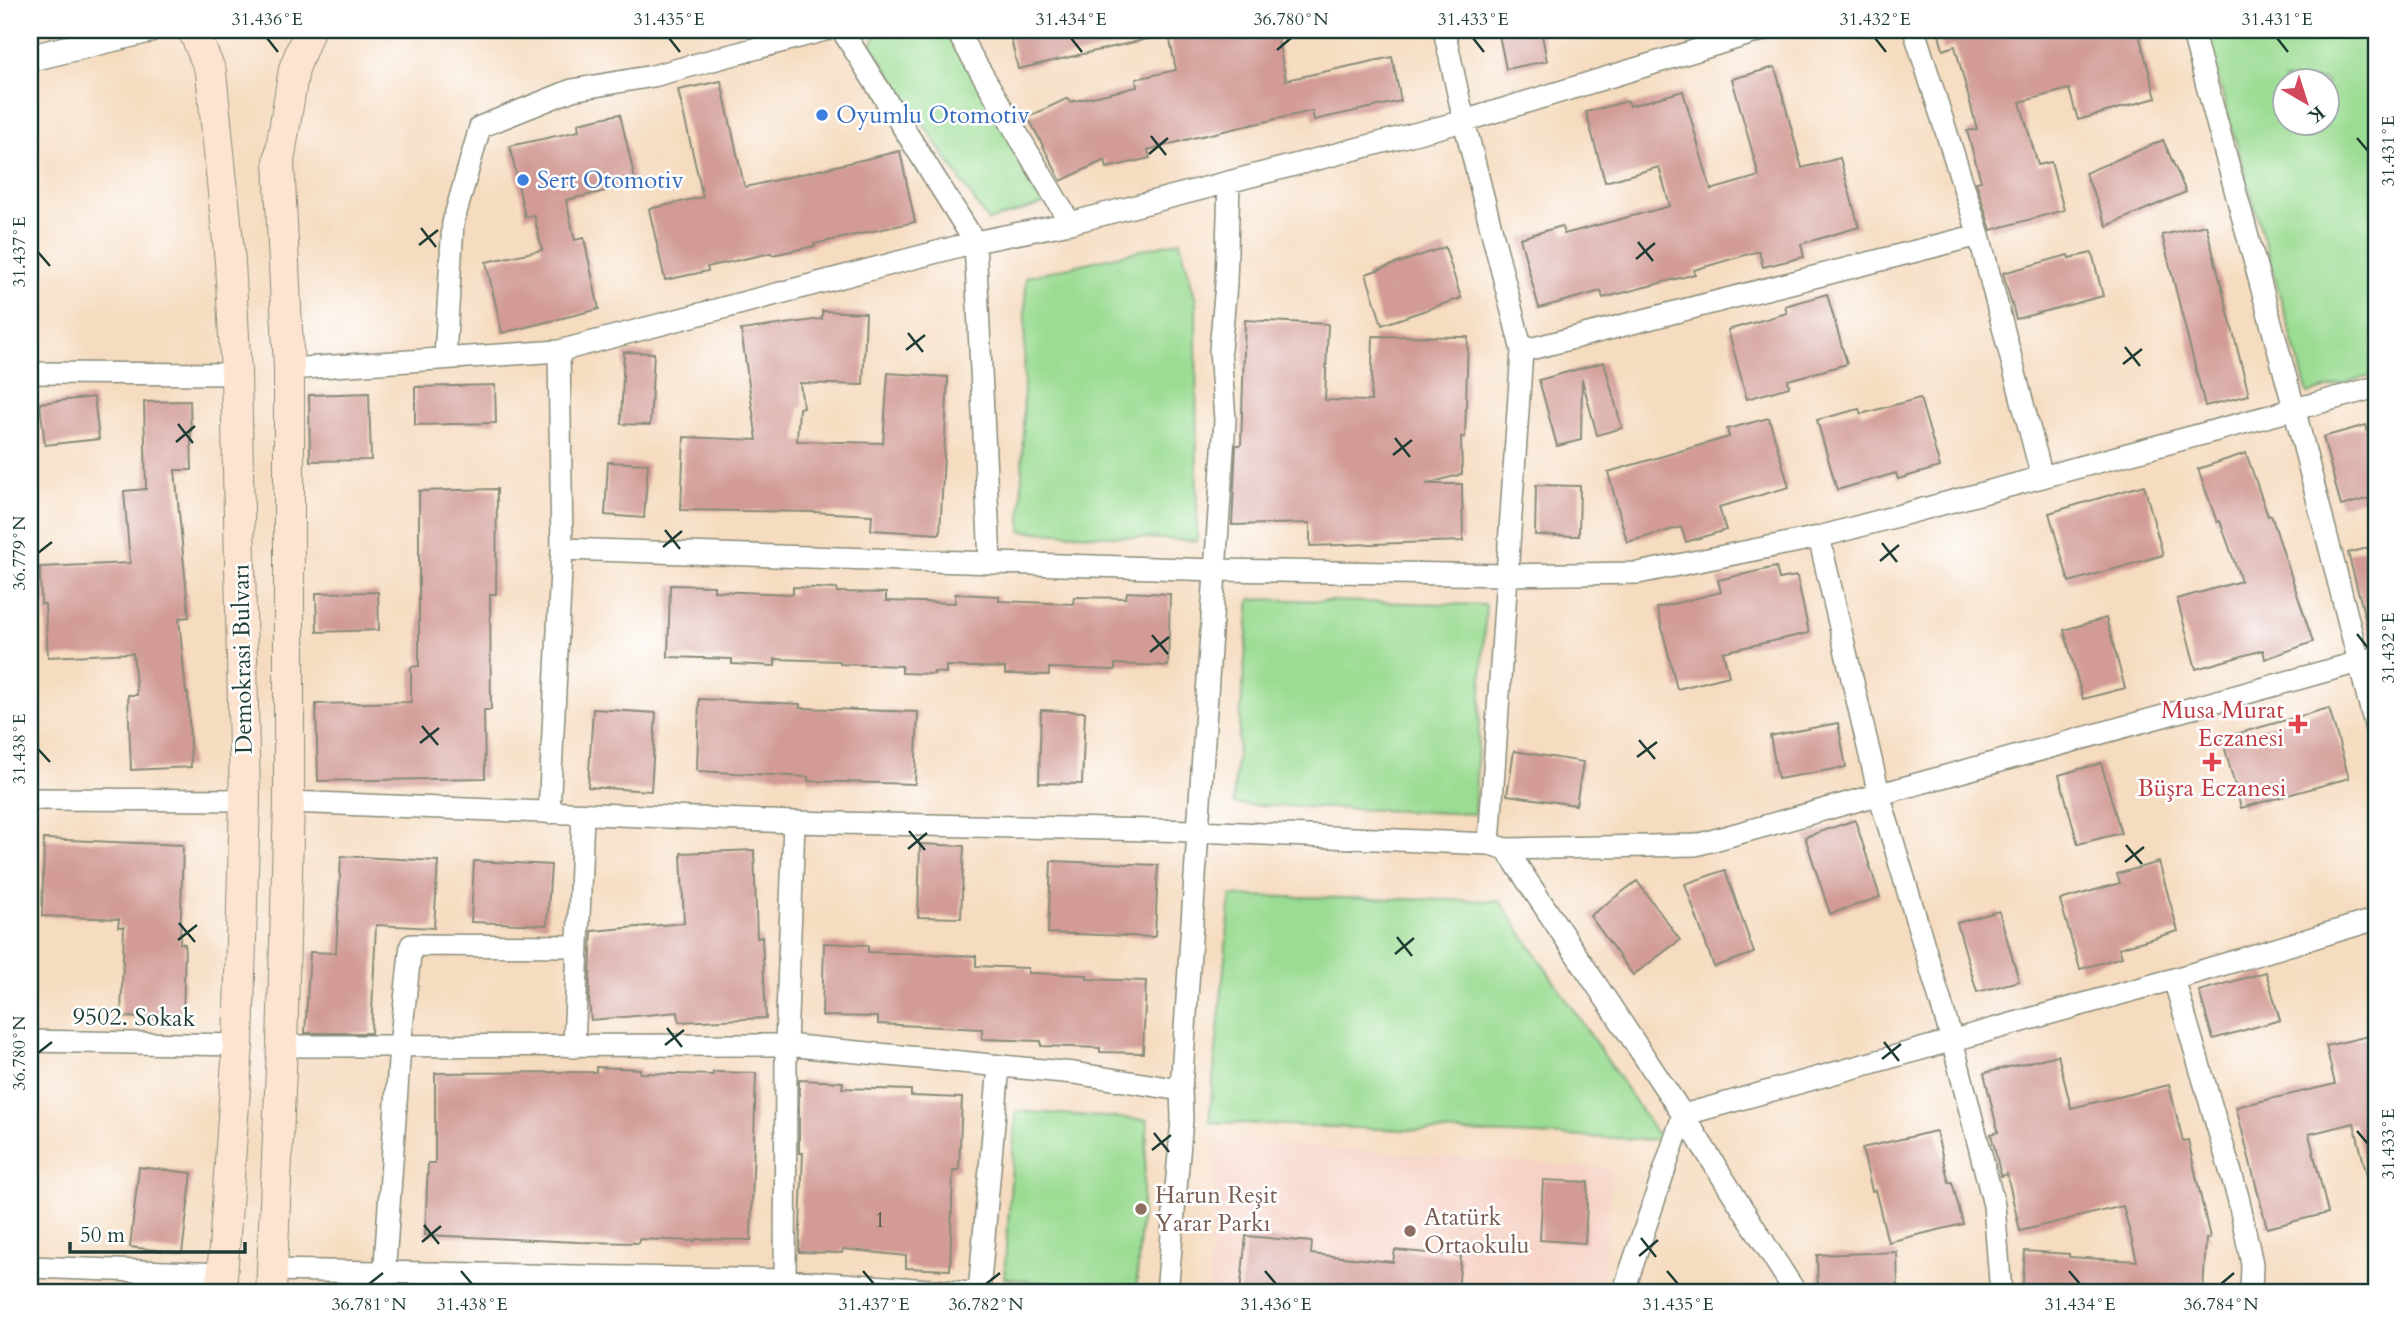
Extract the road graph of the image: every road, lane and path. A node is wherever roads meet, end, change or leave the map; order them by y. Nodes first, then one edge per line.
1 (147, 30) edge
2 (193, 30) edge
3 (289, 30) edge
4 (309, 30) edge
5 (825, 30) edge
6 (842, 30) edge
7 (956, 30) edge
8 (1444, 30) edge
9 (1763, 30) edge
10 (1914, 30) edge
11 (2192, 30) edge
12 (30, 58) edge
13 (294, 69) junction
14 (1464, 121) junction
15 (1229, 182) junction
16 (1070, 223) junction
17 (1979, 235) junction
18 (975, 242) junction
19 (559, 351) junction
20 (1522, 351) junction
21 (445, 357) junction
22 (289, 369) junction
23 (30, 373) edge
24 (236, 374) junction
25 (2377, 387) edge
26 (2294, 408) junction
27 (2042, 477) junction
28 (1819, 537) junction
29 (562, 549) junction
30 (990, 562) junction
31 (1216, 570) junction
32 (1507, 575) junction
33 (2368, 659) edge
34 (2377, 733) edge
35 (1879, 794) junction
36 (30, 799) edge
37 (245, 800) junction
38 (289, 802) junction
39 (550, 813) junction
40 (583, 814) junction
41 (794, 822) junction
42 (1197, 831) junction
43 (1498, 847) junction
44 (2377, 919) edge
45 (578, 946) junction
46 (2174, 979) junction
47 (1952, 1040) junction
48 (30, 1041) edge
49 (238, 1045) junction
50 (786, 1045) junction
51 (282, 1046) junction
52 (400, 1046) junction
53 (574, 1046) junction
54 (999, 1066) junction
55 (1181, 1090) junction
56 (1683, 1115) junction
57 (30, 1267) edge
58 (272, 1282) edge
59 (383, 1283) edge
60 (222, 1284) edge
61 (785, 1287) edge
62 (973, 1293) edge
63 (979, 1293) edge
64 (1167, 1293) edge
65 (1623, 1293) edge
66 (1796, 1293) edge
67 (2001, 1293) edge
68 (2251, 1293) edge

1 - 12 street
2 - 24 main road, Demokrasi Bulvarı
3 - 13 main road
4 - 13 main road, Demokrasi Bulvarı
5 - 21 street
6 - 18 street
7 - 16 street
8 - 14 street
9 - 14 street
10 - 17 street
11 - 26 street
13 - 22 main road, Demokrasi Bulvarı
14 - 15 street
14 - 20 street
15 - 16 street
15 - 31 street
16 - 18 street
17 - 20 street
17 - 27 street
18 - 19 street
18 - 30 street
19 - 21 street
19 - 29 street
20 - 32 street
21 - 22 street
22 - 38 main road, Demokrasi Bulvarı
23 - 24 street
24 - 37 main road, Demokrasi Bulvarı
25 - 26 street
26 - 27 street
26 - 33 street
27 - 28 street
28 - 32 street
28 - 35 street
29 - 30 street
29 - 39 street
30 - 31 street
31 - 32 street
31 - 42 street
32 - 43 street
33 - 34 street
33 - 35 street
35 - 43 street
35 - 47 street
36 - 37 street
37 - 49 main road, Demokrasi Bulvarı
38 - 39 street
38 - 51 main road, Demokrasi Bulvarı
39 - 40 street
40 - 41 street
40 - 45 street
41 - 42 street
41 - 50 street
42 - 43 street
42 - 55 street
43 - 56 street
44 - 46 street
45 - 52 street
45 - 53 street
46 - 47 street
46 - 68 street
47 - 56 street
47 - 67 street
48 - 49 street, 9502. Sokak
49 - 60 main road, Demokrasi Bulvarı
50 - 53 street
50 - 54 street
50 - 61 street
51 - 52 street
51 - 58 main road, Demokrasi Bulvarı
52 - 53 street
52 - 59 street
54 - 55 street
54 - 63 street
55 - 64 street
56 - 65 street
56 - 66 street
57 - 60 street
58 - 59 street
59 - 61 street
61 - 62 street

